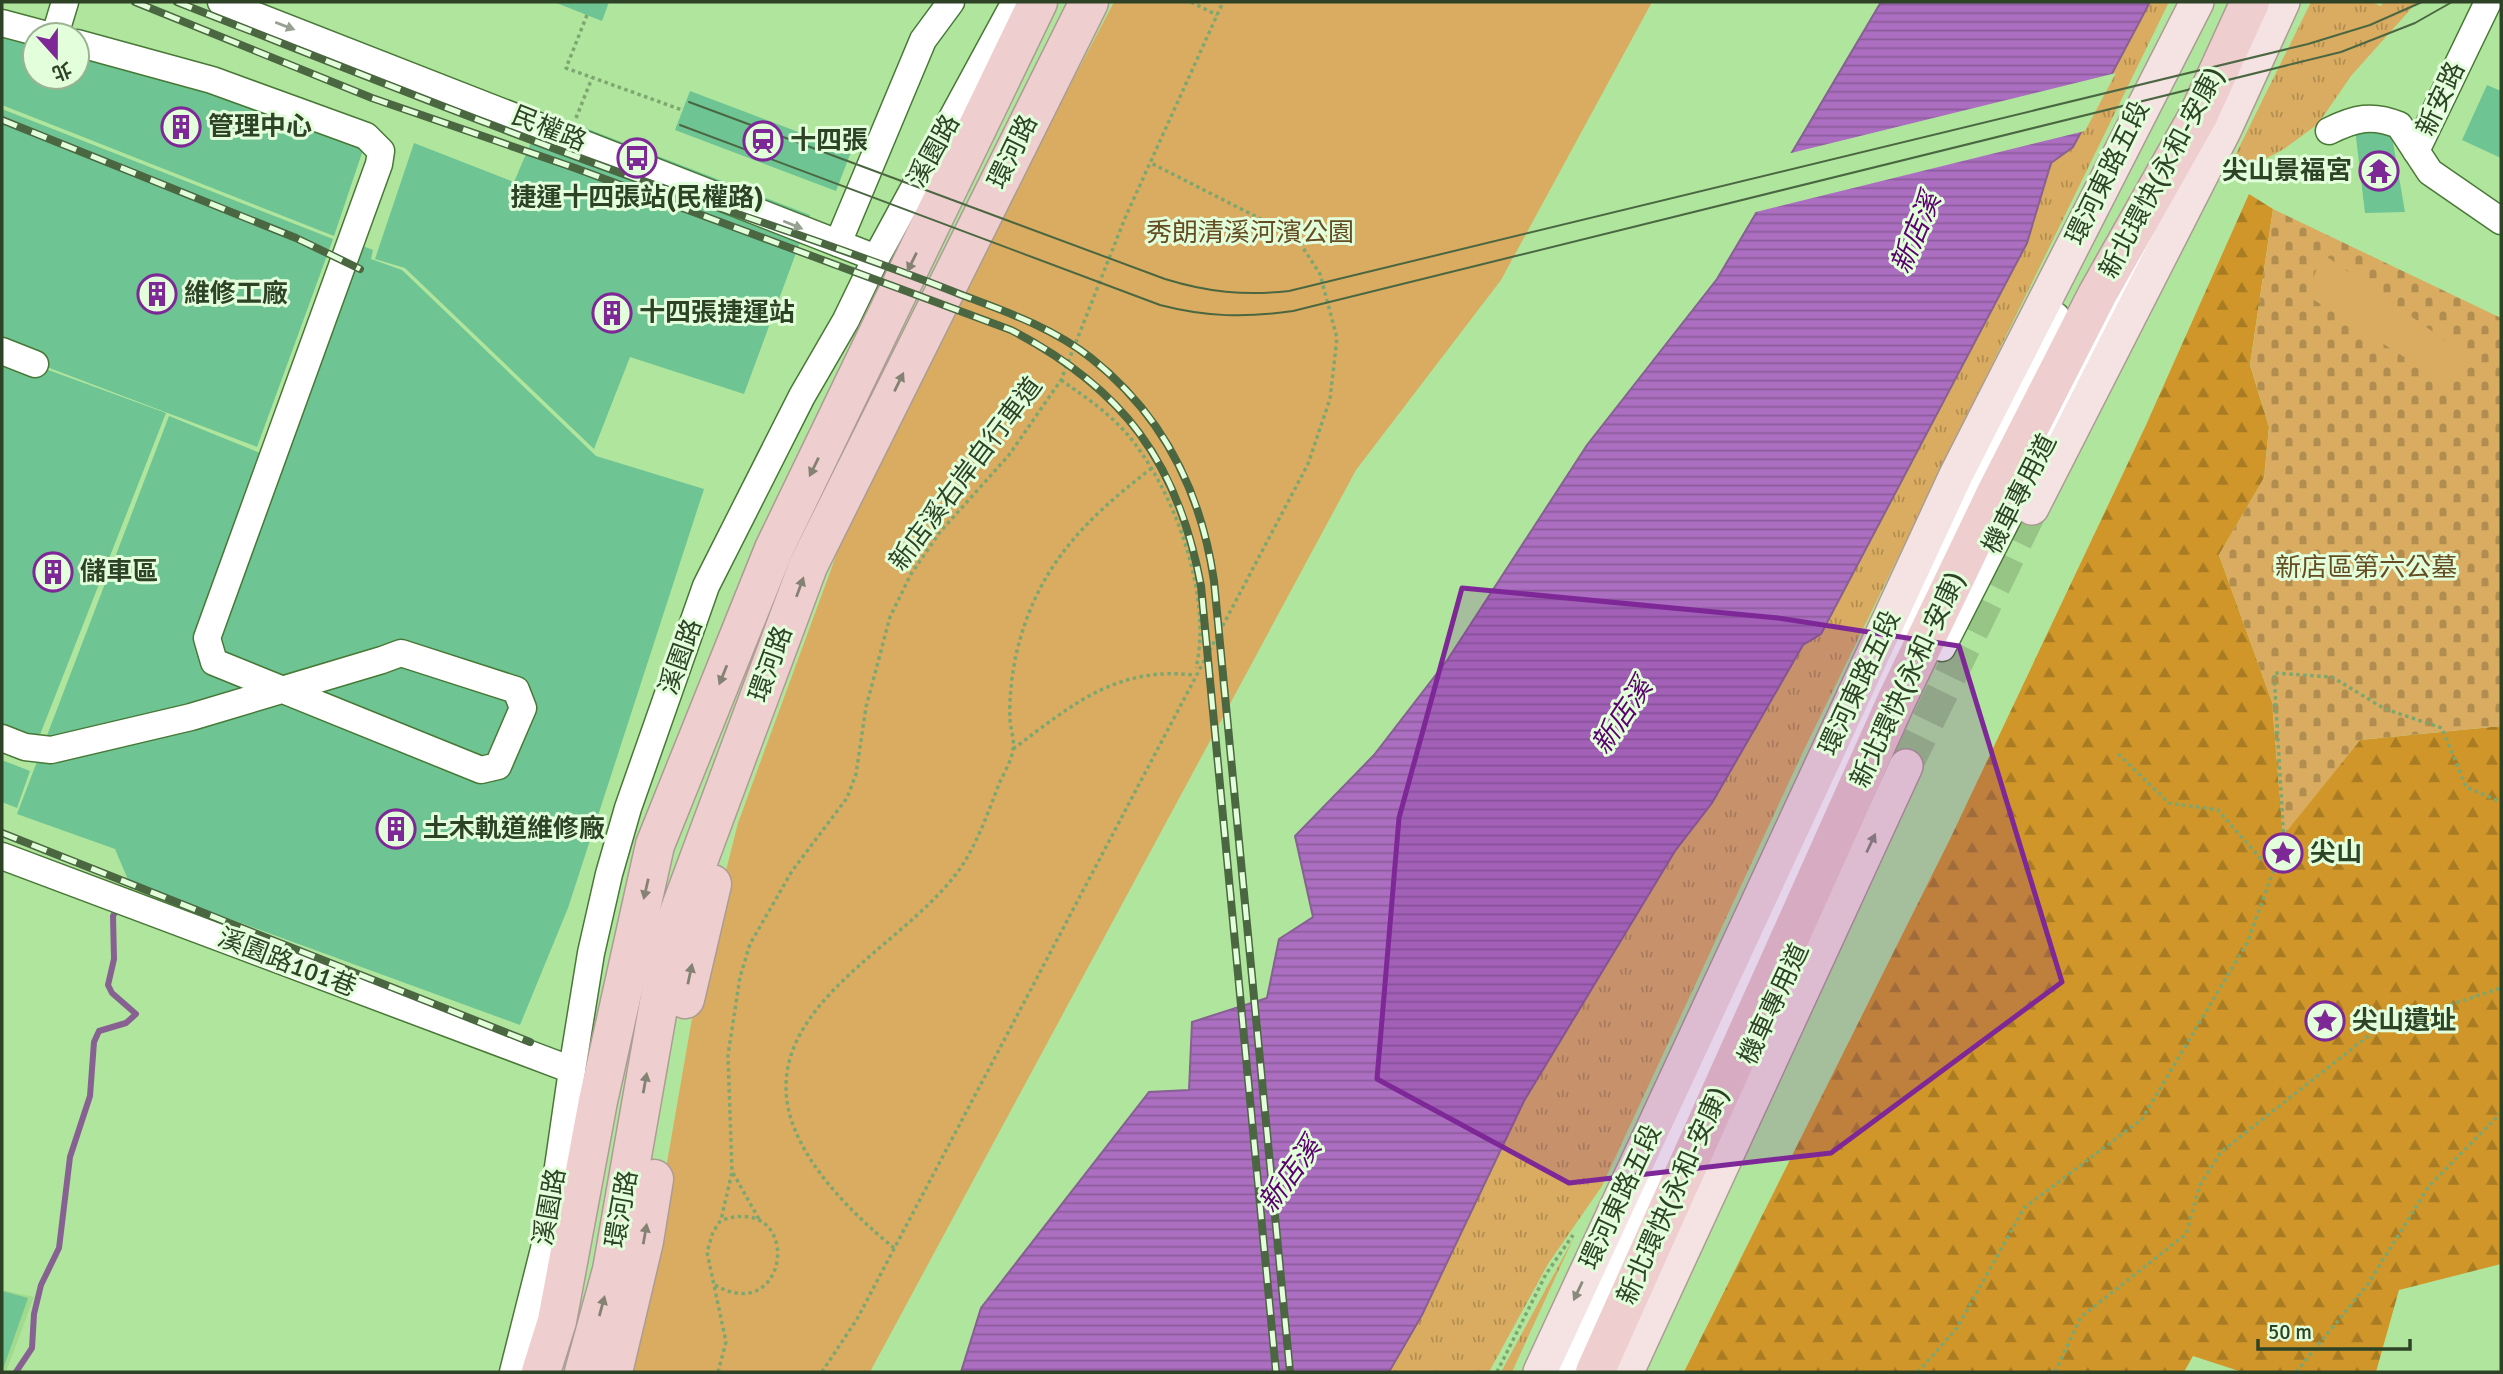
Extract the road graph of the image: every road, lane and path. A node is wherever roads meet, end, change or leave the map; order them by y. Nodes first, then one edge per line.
1 (65, 2) edge
2 (221, 2) edge
3 (951, 2) edge
4 (1089, 2) edge
5 (1191, 2) edge
6 (1223, 2) edge
7 (2196, 2) edge
8 (2215, 2) edge
9 (2227, 2) edge
10 (2250, 2) edge
11 (2265, 2) edge
12 (2283, 2) edge
13 (2474, 2) edge
14 (2488, 2) edge
15 (1029, 5) edge
16 (587, 15) dead end
17 (1217, 15) junction
18 (59, 21) edge
19 (2, 23) edge
20 (21, 28) edge
21 (2466, 46) junction
22 (91, 47) edge
23 (592, 78) junction
24 (682, 110) dead end
25 (574, 124) dead end
26 (2329, 131) dead end
27 (2416, 151) junction
28 (1151, 163) junction
29 (2501, 221) edge
30 (838, 243) junction
31 (876, 258) junction
32 (846, 320) junction
33 (2, 351) edge
34 (35, 364) dead end
35 (1061, 380) junction
36 (1152, 468) junction
37 (2032, 508) tunnel mouth
38 (1194, 675) junction
39 (283, 689) edge
40 (283, 689) edge
41 (283, 689) edge
42 (283, 689) edge
43 (760, 694) junction
44 (2, 738) edge
45 (1013, 749) junction
46 (2118, 754) dead end
47 (1906, 766) tunnel mouth
48 (2501, 802) edge
49 (2284, 843) junction
50 (2, 856) edge
51 (2501, 988) edge
52 (572, 1070) junction
53 (2501, 1113) edge
54 (732, 1172) junction
55 (721, 1220) junction
56 (760, 1221) junction
57 (894, 1248) junction
58 (715, 1285) junction
59 (513, 1372) edge
60 (541, 1372) edge
61 (584, 1372) edge
62 (612, 1372) edge
63 (718, 1372) edge
64 (822, 1372) edge
65 (1540, 1372) edge
66 (1565, 1372) edge
67 (1581, 1372) edge
68 (1595, 1372) edge
69 (1611, 1372) edge
70 (1627, 1372) edge
71 (1918, 1372) edge
72 (2055, 1372) edge
73 (2296, 1372) edge

1 - 18 street
2 -> 30 street, 民權路
3 - 30 street
43 -> 4 highway, 環河路
5 - 17 path
6 - 17 path, 新店溪右岸自行車道
7 -> 65 main road, 環河東路五段
8 - 66 street, 機車專用道
9 - 67 highway, 新北環快(永和-安康)
10 - 68 highway, 新北環快(永和-安康)
11 - 69 street, 機車專用道
12 - 37 main road
13 - 21 street, 新安路
14 - 21 street, 新安路
15 - 31 street, 溪園路
15 - 32 street
15 -> 60 highway, 環河路
16 - 23 path
17 - 28 path, 新店溪右岸自行車道
19 - 20 street
21 - 27 street, 新安路
22 - 42 street
23 - 24 path
23 - 25 path
26 - 27 street
27 - 29 street
28 - 35 path, 新店溪右岸自行車道
28 - 38 path
30 - 31 street, 民權路
31 - 32 street, 溪園路
32 - 52 street, 溪園路
33 - 34 street
35 - 36 path
35 - 54 path, 新店溪右岸自行車道
36 - 38 path
36 - 45 path
38 - 45 path
38 - 57 path
39 - 44 street
40 - 41 street
61 -> 43 highway, 環河路
62 -> 43 highway
45 - 57 path
46 - 49 path
70 -> 47 main road
48 - 49 path
49 - 71 path
50 - 52 street, 溪園路101巷
51 - 72 path
52 - 59 street, 溪園路
53 - 73 path
54 - 55 path
54 - 56 path
55 - 56 path
55 - 58 path
56 - 58 path
57 - 64 path
58 - 63 path

